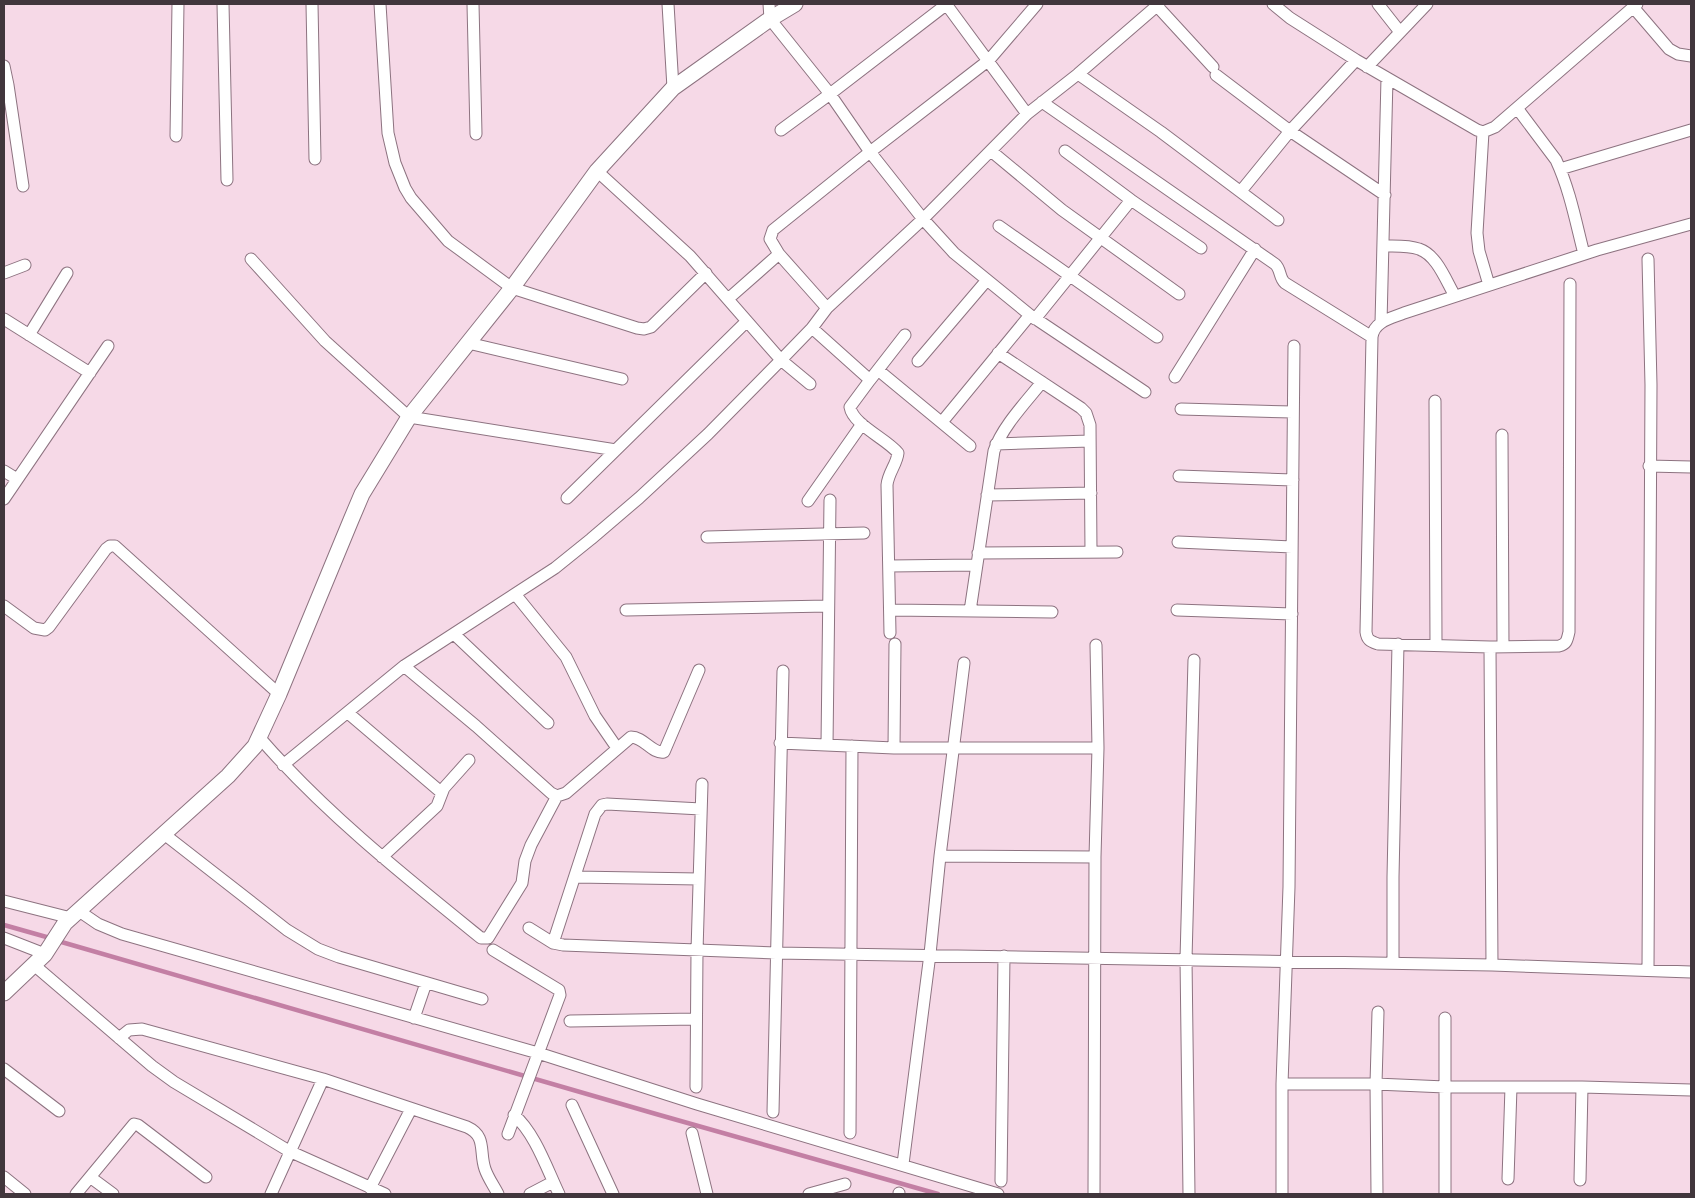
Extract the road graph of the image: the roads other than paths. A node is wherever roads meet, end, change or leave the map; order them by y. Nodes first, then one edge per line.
1 (178, 4) edge
2 (223, 4) edge
3 (312, 4) edge
4 (380, 4) edge
5 (472, 4) edge
6 (668, 4) edge
7 (769, 4) edge
8 (795, 4) edge
9 (947, 4) edge
10 (1037, 4) edge
11 (1273, 4) edge
12 (1378, 4) edge
13 (1427, 4) edge
14 (1158, 5) edge
15 (1635, 6) edge
16 (770, 19) junction
17 (1400, 32) junction
18 (1691, 56) edge
19 (989, 60) junction
20 (1356, 60) junction
21 (4, 66) edge
22 (1367, 67) junction
23 (1078, 74) junction
24 (1386, 78) junction
25 (673, 88) junction
26 (830, 94) junction
27 (1042, 102) junction
28 (1517, 108) junction
29 (1027, 114) junction
30 (781, 130) dead end
31 (1691, 130) edge
32 (1290, 131) junction
33 (1483, 132) junction
34 (476, 134) dead end
35 (176, 136) dead end
36 (990, 151) junction
37 (1065, 151) dead end
38 (870, 152) junction
39 (315, 158) dead end
40 (1560, 169) junction
41 (597, 171) junction
42 (227, 180) dead end
43 (23, 186) dead end
44 (1240, 191) junction
45 (1385, 195) junction
46 (1131, 200) junction
47 (923, 219) junction
48 (1278, 220) dead end
49 (1691, 224) edge
50 (999, 226) dead end
51 (1100, 237) junction
52 (1383, 246) junction
53 (1201, 248) dead end
54 (1255, 249) junction
55 (779, 254) junction
56 (1584, 254) junction
57 (250, 259) dead end
58 (1648, 259) dead end
59 (25, 265) dead end
60 (4, 273) edge
61 (67, 273) dead end
62 (706, 273) junction
63 (1070, 275) junction
64 (987, 280) junction
65 (1570, 284) dead end
66 (1489, 285) junction
67 (512, 288) junction
68 (1179, 294) dead end
69 (1455, 296) junction
70 (728, 299) junction
71 (827, 308) junction
72 (1033, 317) junction
73 (4, 319) edge
74 (747, 321) junction
75 (1381, 323) junction
76 (812, 328) junction
77 (30, 335) junction
78 (906, 335) dead end
79 (1157, 336) dead end
80 (1372, 336) junction
81 (468, 343) junction
82 (108, 346) dead end
83 (1294, 346) dead end
84 (998, 353) junction
85 (781, 360) junction
86 (918, 362) dead end
87 (878, 370) junction
88 (90, 373) junction
89 (1175, 376) dead end
90 (622, 379) dead end
91 (870, 380) junction
92 (1042, 382) junction
93 (810, 384) dead end
94 (1145, 392) dead end
95 (1435, 401) dead end
96 (1181, 409) dead end
97 (1293, 412) junction
98 (409, 418) junction
99 (942, 422) junction
100 (862, 424) junction
101 (1502, 435) dead end
102 (1090, 441) junction
103 (996, 444) junction
104 (970, 446) dead end
105 (616, 450) junction
106 (1649, 466) junction
107 (1691, 468) edge
108 (4, 471) edge
109 (1179, 476) dead end
110 (17, 479) junction
111 (1293, 480) junction
112 (1091, 493) junction
113 (987, 495) junction
114 (568, 498) dead end
115 (4, 499) edge
116 (830, 500) dead end
117 (808, 501) dead end
118 (864, 533) dead end
119 (829, 534) junction
120 (707, 537) dead end
121 (1178, 542) dead end
122 (1292, 547) junction
123 (1091, 552) junction
124 (1118, 552) dead end
125 (978, 553) junction
126 (976, 565) junction
127 (889, 566) junction
128 (515, 594) junction
129 (4, 606) edge
130 (828, 606) junction
131 (626, 610) dead end
132 (890, 610) junction
133 (1176, 610) dead end
134 (970, 611) junction
135 (1052, 612) dead end
136 (1292, 614) junction
137 (454, 634) junction
138 (1398, 644) junction
139 (1096, 645) dead end
140 (1436, 645) junction
141 (1490, 647) junction
142 (1503, 647) junction
143 (1194, 660) dead end
144 (964, 662) dead end
145 (404, 666) junction
146 (699, 670) dead end
147 (783, 671) dead end
148 (279, 694) junction
149 (348, 713) junction
150 (548, 723) dead end
151 (259, 737) junction
152 (780, 743) junction
153 (827, 745) junction
154 (852, 746) junction
155 (617, 748) junction
156 (894, 748) junction
157 (954, 748) junction
158 (1098, 748) junction
159 (469, 760) dead end
160 (283, 765) junction
161 (702, 784) dead end
162 (442, 794) junction
163 (557, 796) junction
164 (701, 808) junction
165 (164, 834) junction
166 (382, 856) junction
167 (940, 856) junction
168 (1095, 858) junction
169 (575, 877) junction
170 (699, 879) junction
171 (4, 901) edge
172 (71, 917) junction
173 (529, 928) dead end
174 (4, 938) edge
175 (553, 943) junction
176 (48, 950) junction
177 (493, 950) dead end
178 (697, 951) junction
179 (776, 953) junction
180 (852, 954) junction
181 (930, 954) junction
182 (1004, 956) junction
183 (1095, 958) junction
184 (1186, 959) junction
185 (1286, 962) junction
186 (1392, 964) junction
187 (34, 965) junction
188 (1492, 965) junction
189 (1648, 970) junction
190 (1691, 972) edge
191 (426, 983) junction
192 (4, 993) edge
193 (482, 999) dead end
194 (1378, 1012) dead end
195 (414, 1018) junction
196 (1445, 1018) dead end
197 (696, 1019) junction
198 (570, 1021) dead end
199 (119, 1038) junction
200 (538, 1055) junction
201 (4, 1068) edge
202 (323, 1079) junction
203 (1282, 1084) junction
204 (1376, 1084) junction
205 (696, 1087) dead end
206 (1445, 1087) junction
207 (1511, 1087) junction
208 (1582, 1087) junction
209 (1691, 1090) edge
210 (572, 1105) dead end
211 (411, 1109) junction
212 (59, 1111) dead end
213 (773, 1112) dead end
214 (514, 1115) junction
215 (850, 1132) dead end
216 (692, 1133) dead end
217 (508, 1134) dead end
218 (290, 1151) junction
219 (903, 1164) junction
220 (4, 1177) edge
221 (90, 1177) junction
222 (206, 1177) dead end
223 (1508, 1179) dead end
224 (1001, 1180) dead end
225 (1580, 1180) dead end
226 (553, 1182) junction
227 (845, 1184) dead end
228 (370, 1188) junction
229 (25, 1194) edge
230 (76, 1194) edge
231 (113, 1194) edge
232 (271, 1194) edge
233 (384, 1194) edge
234 (498, 1194) edge
235 (530, 1194) edge
236 (559, 1194) edge
237 (613, 1194) edge
238 (706, 1194) edge
239 (809, 1194) edge
240 (998, 1194) edge
241 (1094, 1194) edge
242 (1189, 1194) edge
243 (1282, 1194) edge
244 (1377, 1194) edge
245 (1445, 1194) edge

1 - 35 street
2 - 42 street
3 - 39 street
4 - 67 street
5 - 34 street
6 - 25 street
7 - 16 street
8 - 16 street
9 - 19 street
9 - 26 street
10 - 19 street
11 - 20 street
12 - 17 street
13 - 17 street
14 - 23 street
14 - 32 street
15 - 18 street
15 - 28 street
16 - 25 street
16 - 26 street
17 - 22 street
19 - 29 street
19 - 38 street
20 - 22 street
20 - 32 street
21 - 43 street
22 - 24 street
23 - 27 street
23 - 44 street
24 - 33 street
24 - 45 street
25 - 41 street
26 - 30 street
26 - 38 street
27 - 29 street
27 - 54 street
28 - 33 street
28 - 40 street
29 - 36 street
31 - 40 street
32 - 44 street
32 - 45 street
33 - 66 street
36 - 47 street
36 - 51 street
37 - 46 street
38 - 47 street
38 - 55 street
40 - 56 street
41 - 62 street
41 - 67 street
44 - 48 street
45 - 52 street
46 - 51 street
46 - 53 street
47 - 64 street
47 - 71 street
49 - 56 street
50 - 63 street
51 - 63 street
51 - 68 street
52 - 69 street
52 - 75 street
54 - 80 street
54 - 89 street
55 - 70 street
55 - 71 street
56 - 66 street
57 - 98 street
58 - 106 street
59 - 60 street
61 - 77 street
62 - 67 street
62 - 70 street
63 - 72 street
63 - 79 street
64 - 72 street
64 - 86 street
65 - 142 street
66 - 69 street
67 - 81 street
69 - 75 street
70 - 74 street
71 - 76 street
72 - 84 street
72 - 94 street
73 - 77 street
74 - 85 street
74 - 105 street
75 - 80 street
76 - 85 street
76 - 91 street
77 - 88 street
78 - 87 street
80 - 138 street
81 - 90 street
81 - 98 street
82 - 88 street
83 - 97 street
84 - 92 street
84 - 99 street
85 - 93 street
85 - 128 street
87 - 91 street
87 - 99 street
88 - 110 street
91 - 100 street
92 - 102 street
92 - 103 street
95 - 140 street
96 - 97 street
97 - 111 street
98 - 105 street
98 - 148 street
99 - 104 street
100 - 117 street
100 - 127 street
101 - 142 street
102 - 103 street
102 - 112 street
103 - 113 street
105 - 114 street
106 - 107 street
106 - 189 street
108 - 110 street
109 - 111 street
110 - 115 street
111 - 122 street
112 - 113 street
112 - 123 street
113 - 125 street
116 - 119 street
118 - 119 street
119 - 120 street
119 - 130 street
121 - 122 street
122 - 136 street
123 - 124 street
123 - 125 street
125 - 126 street
126 - 127 street
126 - 134 street
127 - 132 street
128 - 137 street
128 - 155 street
129 - 148 street
130 - 131 street
130 - 153 street
132 - 134 street
132 - 156 street
133 - 136 street
134 - 135 street
136 - 185 street
137 - 145 street
137 - 150 street
138 - 140 street
138 - 186 street
139 - 158 street
140 - 141 street
141 - 142 street
141 - 188 street
143 - 184 street
144 - 157 street
145 - 149 street
145 - 163 street
146 - 155 street
147 - 152 street
148 - 151 street
149 - 160 street
149 - 162 street
151 - 160 street
151 - 165 street
152 - 153 street
152 - 179 street
153 - 154 street
154 - 156 street
154 - 180 street
155 - 163 street
156 - 157 street
157 - 158 street
157 - 167 street
158 - 168 street
159 - 162 street
160 - 166 street
161 - 164 street
162 - 166 street
163 - 166 street
164 - 169 street
164 - 170 street
165 - 172 street
165 - 191 street
167 - 168 street
167 - 181 street
168 - 183 street
169 - 170 street
169 - 175 street
170 - 178 street
171 - 172 street
172 - 176 street
172 - 195 street
173 - 175 street
174 - 176 street
175 - 178 street
176 - 187 street
177 - 200 street
178 - 179 street
178 - 197 street
179 - 180 street
179 - 213 street
180 - 181 street
180 - 215 street
181 - 182 street
181 - 219 street
182 - 183 street
182 - 224 street
183 - 184 street
183 - 241 street
184 - 185 street
184 - 242 street
185 - 186 street
185 - 203 street
186 - 188 street
187 - 192 street
187 - 199 street
188 - 189 street
189 - 190 street
191 - 193 street
191 - 195 street
194 - 204 street
195 - 200 street
196 - 206 street
197 - 198 street
197 - 205 street
199 - 202 street
199 - 218 street
200 - 214 street
200 - 219 street
201 - 212 street
202 - 211 street
202 - 218 street
203 - 204 street
203 - 243 street
204 - 206 street
204 - 244 street
206 - 207 street
206 - 245 street
207 - 208 street
207 - 223 street
208 - 209 street
208 - 225 street
210 - 237 street
211 - 228 street
211 - 234 street
214 - 217 street
214 - 226 street
216 - 238 street
218 - 228 street
218 - 232 street
219 - 240 street
220 - 229 street
221 - 222 street
221 - 230 street
221 - 231 street
226 - 235 street
226 - 236 street
227 - 239 street
228 - 233 street

